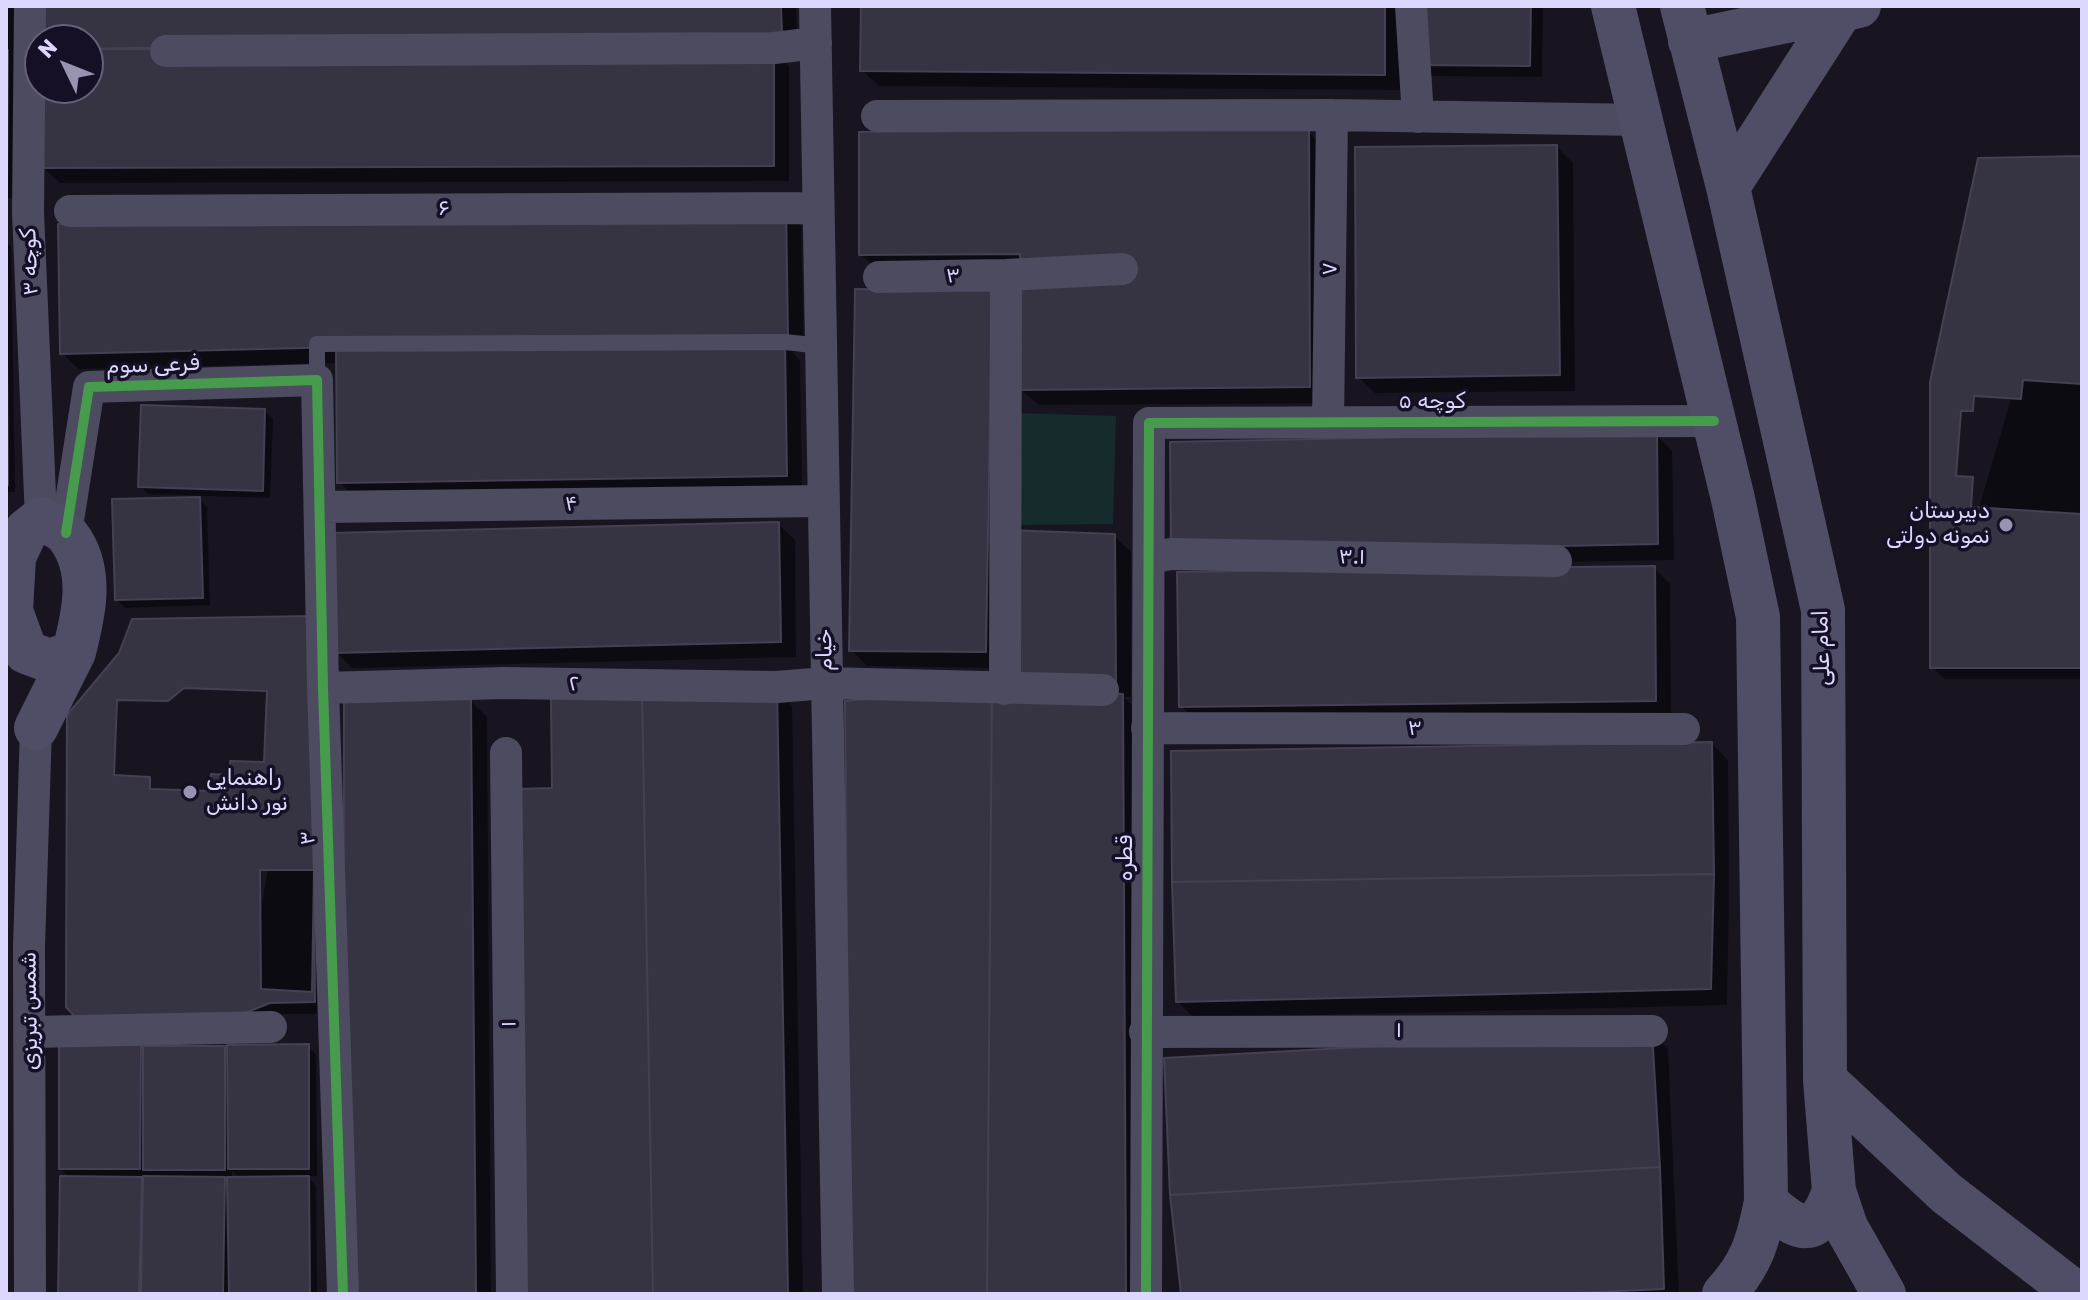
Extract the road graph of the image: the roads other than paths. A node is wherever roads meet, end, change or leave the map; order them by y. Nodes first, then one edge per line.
1 (30, 6) edge
2 (815, 6) edge
3 (1411, 6) edge
4 (1613, 6) edge
5 (1847, 7) edge
6 (1686, 23) edge
7 (816, 43) junction
8 (18, 48) edge
9 (166, 51) dead end
10 (1332, 115) junction
11 (877, 116) dead end
12 (1418, 117) junction
13 (1643, 120) junction
14 (1728, 187) junction
15 (818, 208) junction
16 (70, 211) dead end
17 (1122, 269) dead end
18 (1006, 275) junction
19 (879, 277) dead end
20 (821, 346) junction
21 (317, 380) junction
22 (1714, 421) junction
23 (1328, 422) junction
24 (1149, 423) joint
25 (823, 501) junction
26 (320, 507) junction
27 (34, 532) edge
28 (1149, 558) junction
29 (1556, 561) dead end
30 (26, 652) junction
31 (74, 652) junction
32 (825, 683) junction
33 (323, 688) junction
34 (1005, 689) junction
35 (1103, 690) dead end
36 (36, 728) junction
37 (1147, 728) junction
38 (1684, 729) dead end
39 (506, 753) dead end
40 (18, 947) edge
41 (271, 1027) dead end
42 (1652, 1031) dead end
43 (31, 1032) junction
44 (1145, 1032) junction
45 (1825, 1080) junction
46 (1834, 1191) junction
47 (1766, 1202) junction
48 (30, 1294) edge
49 (343, 1294) edge
50 (512, 1294) edge
51 (838, 1294) edge
52 (1146, 1294) edge
53 (1724, 1294) edge
54 (1884, 1294) edge
55 (2077, 1294) edge

1 - 8 street, کوچه ۳
2 - 7 street, خیام
3 - 12 street
4 - 13 main road
5 - 6 main road
5 - 14 main road
6 - 14 main road, امام علی
7 - 9 street
7 - 15 street, خیام
8 - 27 street, کوچه ۳
10 - 11 street
10 - 12 street
10 - 23 street, ۷
12 - 13 street
13 - 22 main road
14 - 45 main road, امام علی
15 - 16 street, ۶
15 - 20 street, خیام
17 - 18 street, ۳
18 - 19 street, ۳
18 - 34 street
20 - 21 lane
20 - 25 street, خیام
21 - 26 street, ۳
21 - 27 street, فرعی سوم
22 - 23 street, کوچه ۵
22 - 47 main road
23 - 24 street, کوچه ۵
24 - 28 street, قطره
25 - 26 street, ۴
25 - 32 street, خیام
26 - 33 street, ۳
27 - 30 main road
27 - 31 main road
28 - 29 street, ۳.۱
28 - 37 street, قطره
30 - 31 main road
30 - 36 main road
31 - 36 main road
32 - 33 street, ۲
32 - 34 street
32 - 51 street, خیام
33 - 49 street, ۳
34 - 35 street
36 - 40 street, شمس تبریزی
37 - 38 street, ۳
37 - 44 street, قطره
39 - 50 street, ۱
40 - 43 street, شمس تبریزی
41 - 43 street
42 - 44 street, ۱
43 - 48 street, شمس تبریزی
44 - 52 street, قطره
45 - 46 main road, امام علی
45 - 55 main road
46 - 47 main road
46 - 54 main road, امام علی
47 - 53 main road

